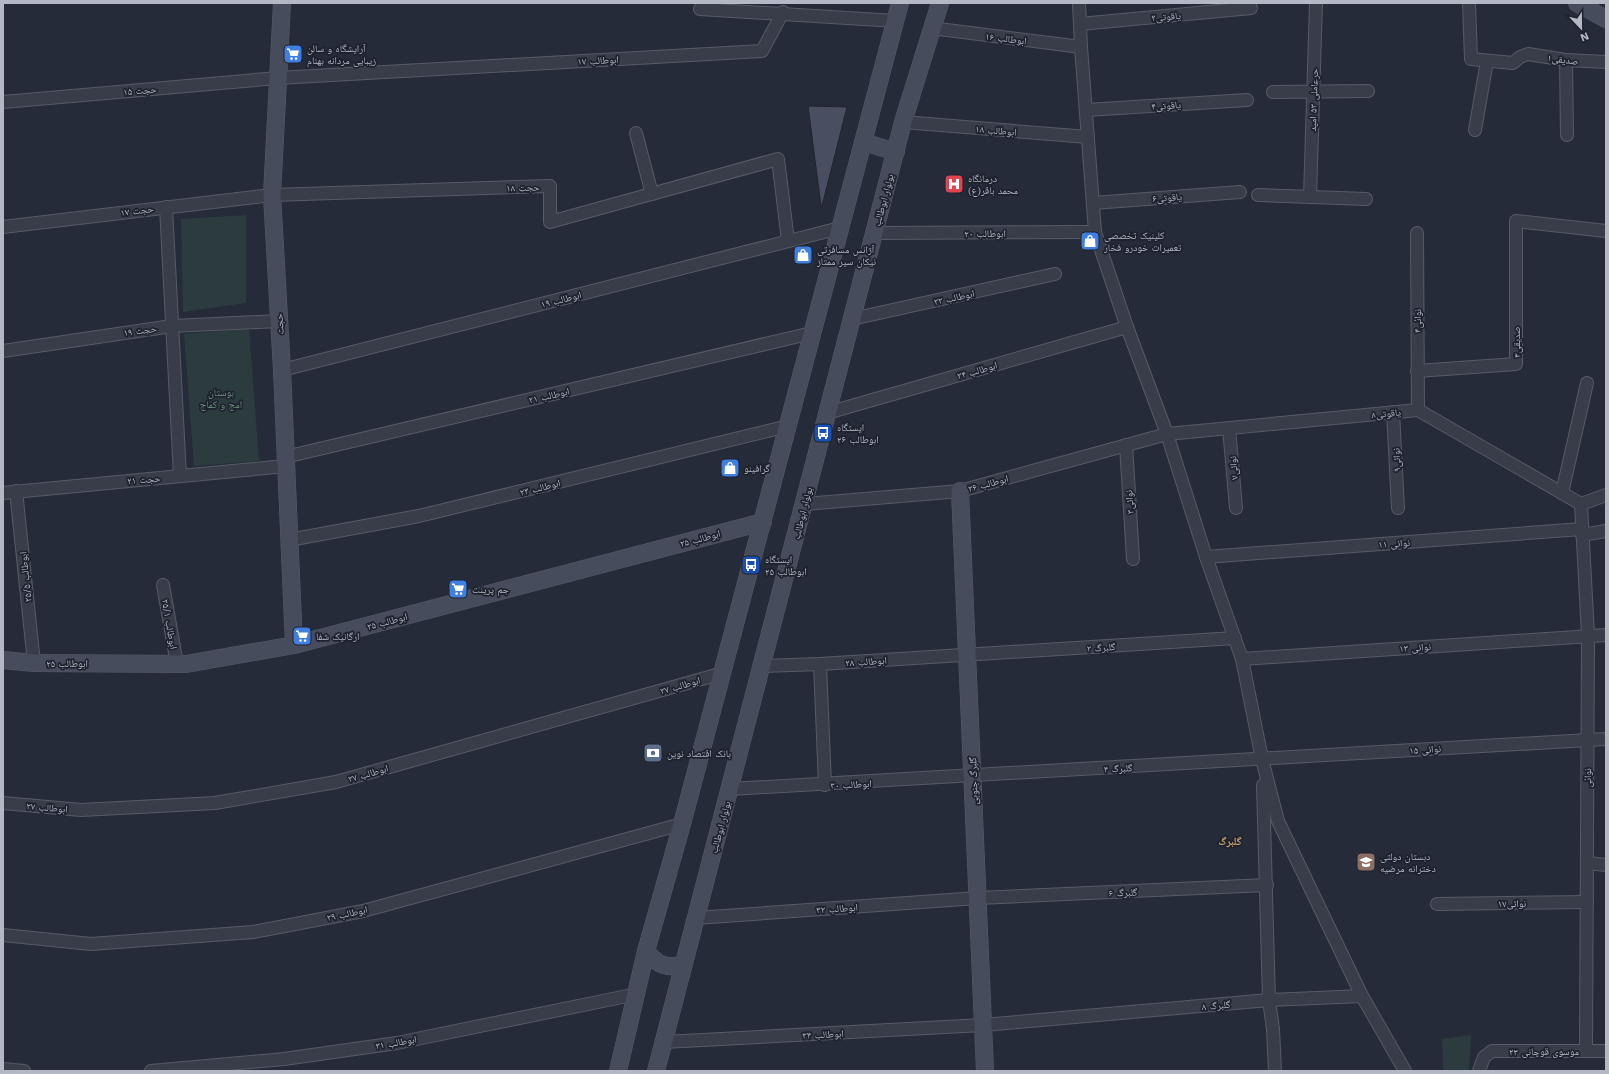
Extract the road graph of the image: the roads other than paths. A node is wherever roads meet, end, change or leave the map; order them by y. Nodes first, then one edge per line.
1 (282, 3) edge
2 (900, 3) edge
3 (940, 3) edge
4 (1080, 3) edge
5 (1316, 3) edge
6 (1469, 3) edge
7 (1577, 3) edge
8 (783, 8) edge
9 (1251, 8) dead end
10 (700, 9) dead end
11 (1606, 19) edge
12 (896, 21) junction
13 (1080, 24) junction
14 (931, 28) junction
15 (1081, 47) junction
16 (1566, 60) junction
17 (1487, 61) junction
18 (1606, 62) edge
19 (278, 78) junction
20 (1313, 91) junction
21 (1368, 91) dead end
22 (1273, 92) dead end
23 (1247, 100) dead end
24 (3, 102) edge
25 (1086, 110) junction
26 (903, 122) junction
27 (1475, 130) dead end
28 (636, 133) dead end
29 (1567, 135) dead end
30 (1088, 137) junction
31 (863, 142) junction
32 (896, 152) junction
33 (1240, 192) dead end
34 (652, 194) junction
35 (272, 195) junction
36 (1258, 195) dead end
37 (1310, 197) junction
38 (1366, 199) dead end
39 (1093, 203) junction
40 (166, 207) junction
41 (3, 227) edge
42 (840, 228) junction
43 (1095, 232) junction
44 (1606, 232) edge
45 (874, 233) junction
46 (1417, 233) dead end
47 (788, 241) junction
48 (1055, 274) dead end
49 (852, 319) junction
50 (279, 321) junction
51 (172, 326) junction
52 (1127, 327) junction
53 (812, 333) junction
54 (3, 351) edge
55 (282, 370) junction
56 (1418, 371) junction
57 (1586, 383) dead end
58 (1418, 410) junction
59 (1393, 412) junction
60 (828, 413) junction
61 (788, 426) junction
62 (1229, 428) junction
63 (1167, 434) junction
64 (1126, 445) junction
65 (286, 461) junction
66 (180, 476) junction
67 (16, 490) junction
68 (960, 491) junction
69 (3, 493) edge
70 (1562, 493) junction
71 (1606, 495) edge
72 (805, 504) junction
73 (1581, 504) junction
74 (1236, 508) dead end
75 (1398, 508) dead end
76 (762, 522) junction
77 (1606, 531) edge
78 (1582, 532) junction
79 (290, 540) junction
80 (1206, 557) junction
81 (1133, 559) dead end
82 (163, 585) dead end
83 (1588, 635) junction
84 (1606, 635) edge
85 (1235, 638) junction
86 (294, 645) junction
87 (968, 655) junction
88 (1242, 659) junction
89 (3, 660) edge
90 (34, 663) junction
91 (177, 664) junction
92 (820, 664) junction
93 (763, 666) junction
94 (723, 673) junction
95 (1587, 739) junction
96 (1606, 739) edge
97 (1262, 759) junction
98 (973, 776) junction
99 (825, 785) junction
100 (730, 789) junction
101 (3, 803) edge
102 (682, 824) junction
103 (1587, 863) junction
104 (1606, 865) edge
105 (1267, 885) junction
106 (978, 898) junction
107 (1587, 902) junction
108 (1437, 904) dead end
109 (696, 918) junction
110 (3, 935) edge
111 (646, 951) junction
112 (684, 964) junction
113 (637, 994) junction
114 (1362, 996) junction
115 (1269, 1000) junction
116 (983, 1025) junction
117 (664, 1042) junction
118 (1586, 1051) junction
119 (1606, 1051) edge
120 (3, 1069) edge
121 (24, 1071) edge
122 (151, 1071) edge
123 (618, 1071) edge
124 (656, 1071) edge
125 (985, 1071) edge
126 (1275, 1071) edge
127 (1406, 1071) edge
128 (1479, 1071) edge

1 - 19 main road, حجت
2 - 12 main road
3 - 14 main road, بولوار ابوطالب
4 - 13 street
5 - 20 street, حرعاملی ۵۳ امید
6 - 17 street, صدیقی۱
7 - 11 main road
8 - 10 street
8 - 12 street
8 - 19 street, ابوطالب ۱۷
9 - 13 street, یاقوتی۲
12 - 31 main road
13 - 15 street
14 - 15 street, ابوطالب ۱۶
14 - 26 main road, بولوار ابوطالب
15 - 25 street
16 - 17 street, صدیقی۱
16 - 18 street, صدیقی۱
16 - 29 street
17 - 27 street
19 - 24 street, حجت ۱۵
19 - 35 main road, حجت
20 - 21 street
20 - 22 street
20 - 37 street, حرعاملی ۵۳ امید
23 - 25 street, یاقوتی۴
25 - 30 street
26 - 30 street, ابوطالب ۱۸
26 - 32 main road, بولوار ابوطالب
28 - 34 street
30 - 39 street
31 - 32 main road
31 - 42 main road
32 - 45 main road, بولوار ابوطالب
33 - 39 street, یاقوتی۶
34 - 35 street, حجت ۱۸
34 - 47 street, حجت ۱۸
35 - 40 street, حجت ۱۷
35 - 50 main road, حجت
36 - 37 street
37 - 38 street
39 - 43 street
40 - 41 street, حجت ۱۷
40 - 51 street
42 - 47 street, ابوطالب ۱۹
42 - 53 main road
43 - 45 street, ابوطالب ۲۰
43 - 52 street
44 - 56 street, صدیقی۳
45 - 49 main road, بولوار ابوطالب
46 - 56 street, نوائی۴
47 - 55 street, ابوطالب ۱۹
48 - 49 street, ابوطالب ۲۲
49 - 60 main road, بولوار ابوطالب
50 - 51 street, حجت ۱۹
50 - 55 main road, حجت
51 - 54 street, حجت ۱۹
51 - 66 street
52 - 60 street, ابوطالب ۲۴
52 - 63 street
53 - 61 main road
53 - 65 street, ابوطالب ۲۱
55 - 65 main road, حجت
56 - 58 street, نوائی۴
57 - 70 street
58 - 59 street, یاقوتی۸
58 - 70 street
59 - 62 street, یاقوتی۸
59 - 75 street, نوائی۹
60 - 72 main road, بولوار ابوطالب
61 - 76 main road
61 - 79 street, ابوطالب ۲۳
62 - 63 street, یاقوتی۸
62 - 74 street, نوائی۷
63 - 64 street, ابوطالب ۲۶
63 - 80 street
64 - 68 street, ابوطالب ۲۶
64 - 81 street, نوائی۳
65 - 66 street, حجت ۲۱
65 - 79 main road, حجت
66 - 67 street, حجت ۲۱
67 - 69 street, حجت ۲۱
67 - 90 street, ابوطالب ۲۵/۵
68 - 72 street, ابوطالب ۲۶
68 - 87 main road, گلبرگ جنوبی
70 - 73 street
71 - 73 street
72 - 93 main road, بولوار ابوطالب
73 - 78 street, نوائی
76 - 86 main road, ابوطالب ۲۵
76 - 94 main road
77 - 78 street, نوائی ۱۱
78 - 80 street, نوائی ۱۱
78 - 83 street, نوائی
79 - 86 main road, حجت
80 - 85 street
82 - 91 street, ابوطالب ۲۵/۱
83 - 84 street, نوائی ۱۳
83 - 88 street, نوائی ۱۳
83 - 95 street, نوائی
85 - 87 street, گلبرگ ۲
85 - 88 street
86 - 91 main road, ابوطالب ۲۵
87 - 92 street, ابوطالب ۲۸
87 - 98 main road, گلبرگ جنوبی
88 - 97 street
89 - 90 main road, ابوطالب ۲۵
90 - 91 main road, ابوطالب ۲۵
92 - 93 street, ابوطالب ۲۸
92 - 99 street
93 - 100 main road, بولوار ابوطالب
94 - 101 street, ابوطالب ۲۷
94 - 102 main road
95 - 96 street, نوائی ۱۵
95 - 97 street, نوائی ۱۵
95 - 103 street, نوائی
97 - 98 street, گلبرگ ۴
97 - 105 street
97 - 114 street
98 - 99 street, ابوطالب ۳۰
98 - 106 main road, گلبرگ جنوبی
99 - 100 street, ابوطالب ۳۰
100 - 109 main road, بولوار ابوطالب
102 - 110 street, ابوطالب ۲۹
102 - 111 main road
103 - 104 street
103 - 107 street, نوائی
105 - 106 street, گلبرگ ۶
105 - 115 street
106 - 109 street, ابوطالب ۳۲
106 - 116 main road, گلبرگ جنوبی
107 - 108 street, نوائی۱۷
107 - 118 street, نوائی
109 - 112 main road, بولوار ابوطالب
111 - 112 main road
111 - 113 main road
112 - 117 main road, بولوار ابوطالب
113 - 122 street, ابوطالب ۳۱
113 - 123 main road
114 - 115 street, گلبرگ ۸
114 - 127 street
115 - 116 street, گلبرگ ۸
115 - 126 street
116 - 117 street, ابوطالب ۳۴
116 - 125 main road, گلبرگ جنوبی
117 - 124 main road, بولوار ابوطالب
118 - 119 street, موسوی قوچانی ۲۳
118 - 128 street, موسوی قوچانی ۲۳
120 - 121 street

